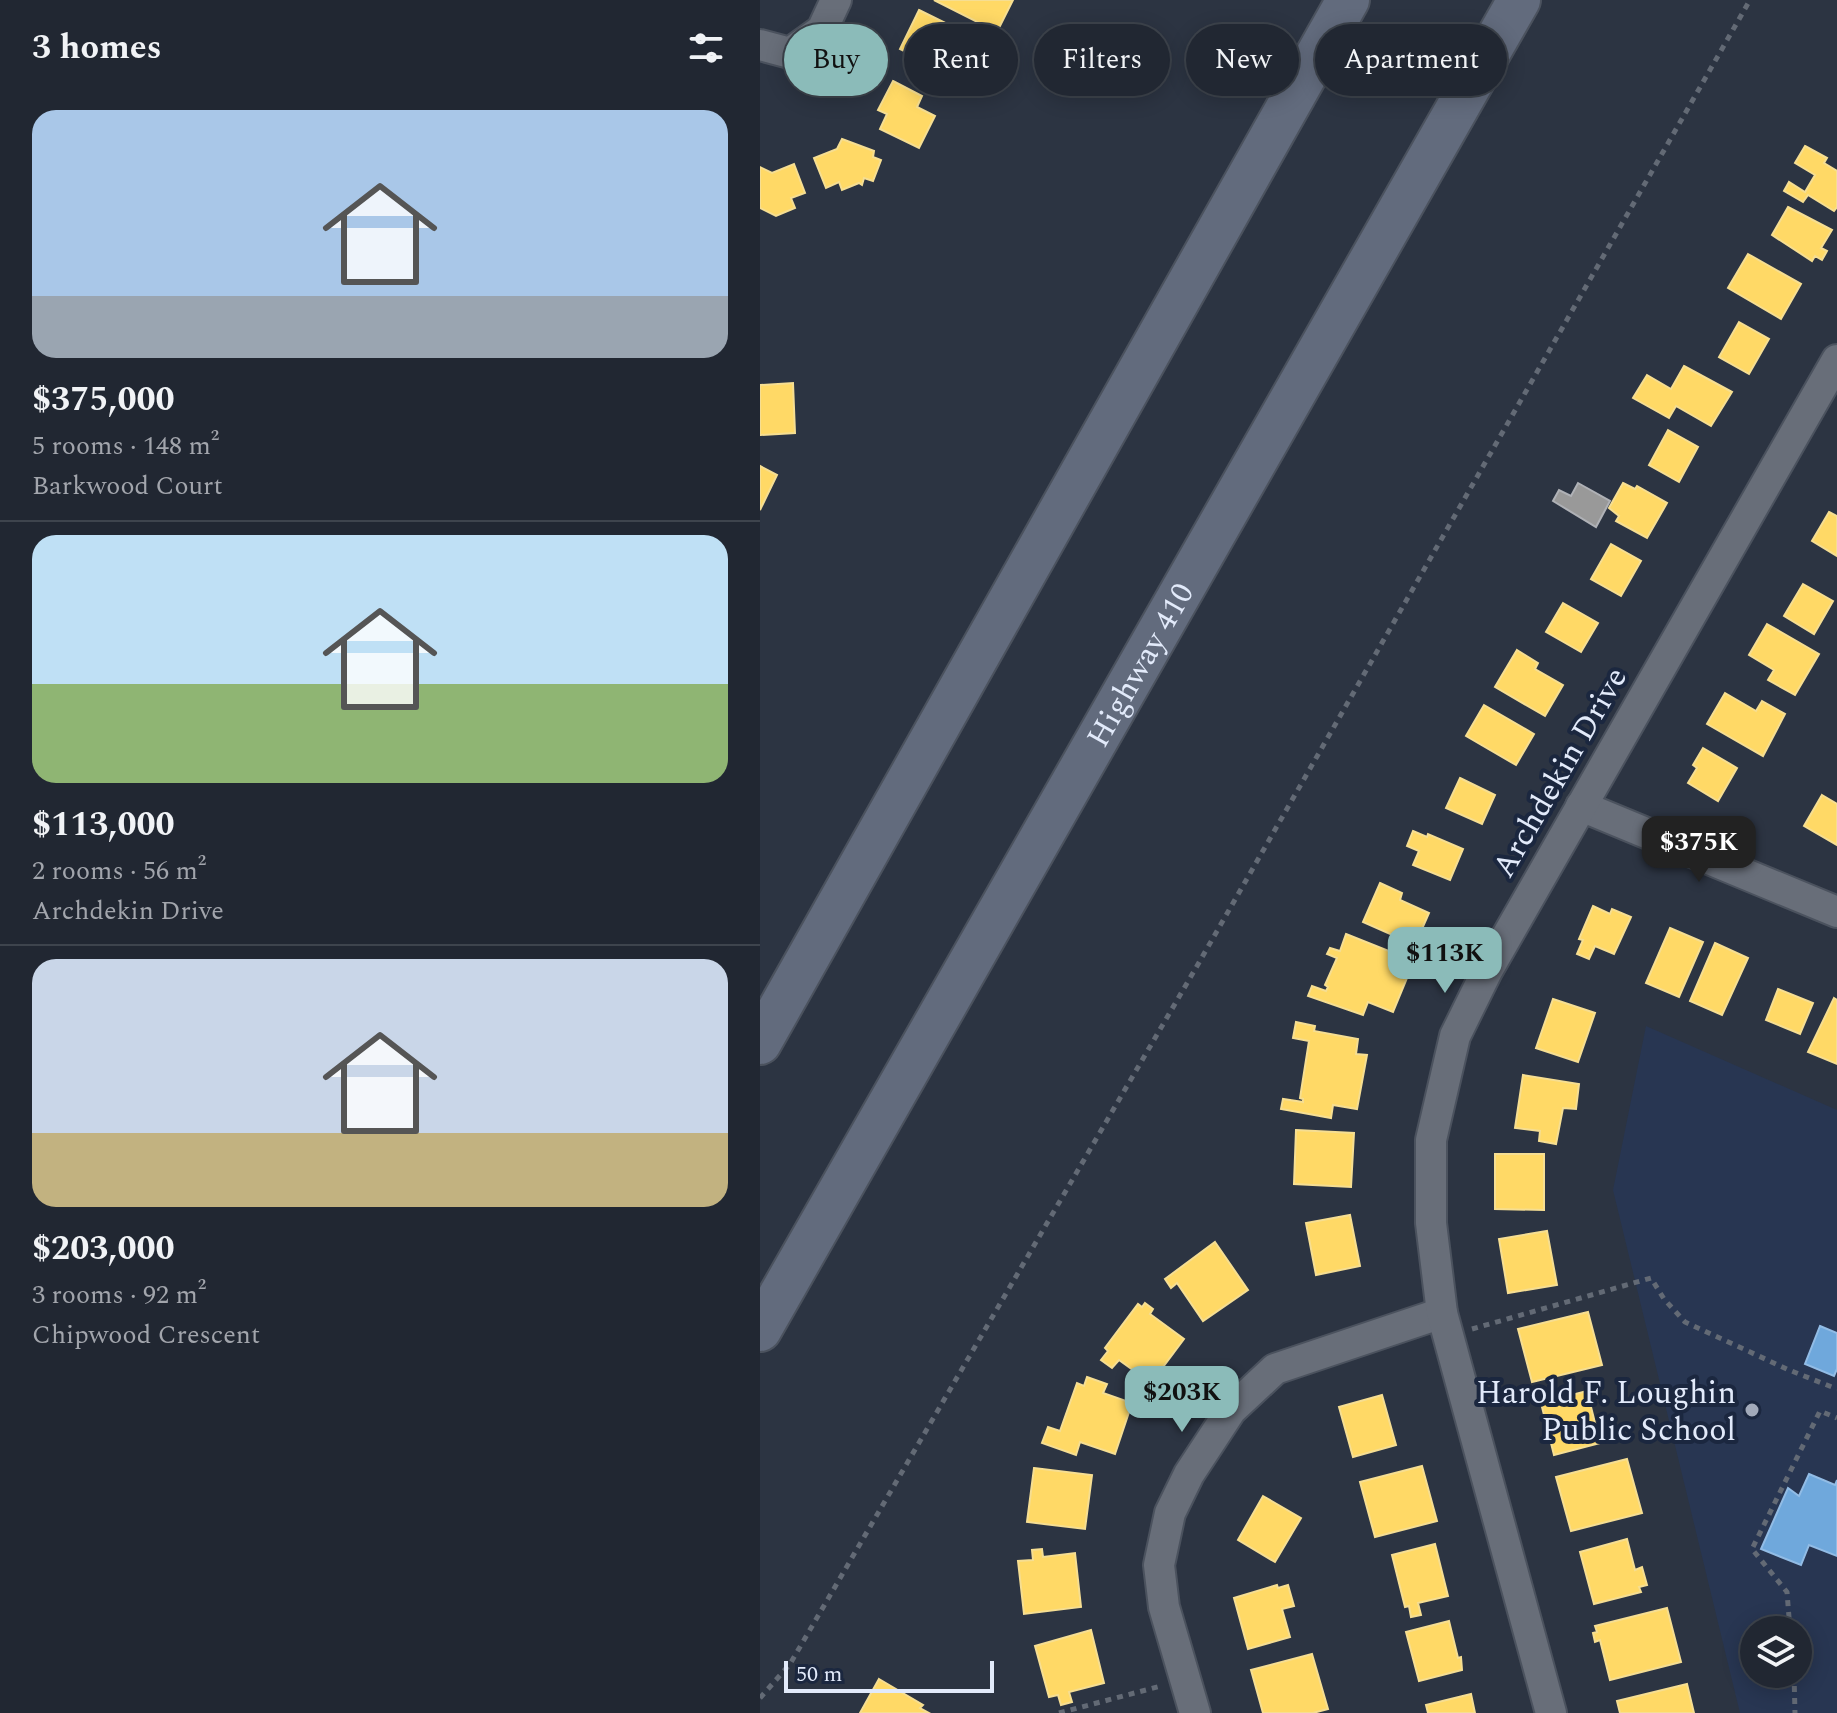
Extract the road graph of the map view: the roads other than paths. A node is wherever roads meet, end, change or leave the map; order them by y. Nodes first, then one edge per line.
1 (836, 0) edge
2 (1348, 0) edge
3 (1519, 0) edge
4 (760, 45) edge
5 (1837, 360) edge
6 (1581, 806) junction
7 (1837, 912) edge
8 (760, 1043) edge
9 (1445, 1324) junction
10 (760, 1330) edge
11 (1195, 1713) edge
12 (1551, 1713) edge

1 - 4 street
2 - 8 highway
3 - 10 highway, Highway 410
5 - 6 street, Archdekin Drive
6 - 7 street
6 - 9 street, Archdekin Drive
9 - 11 street
9 - 12 street, Archdekin Drive

